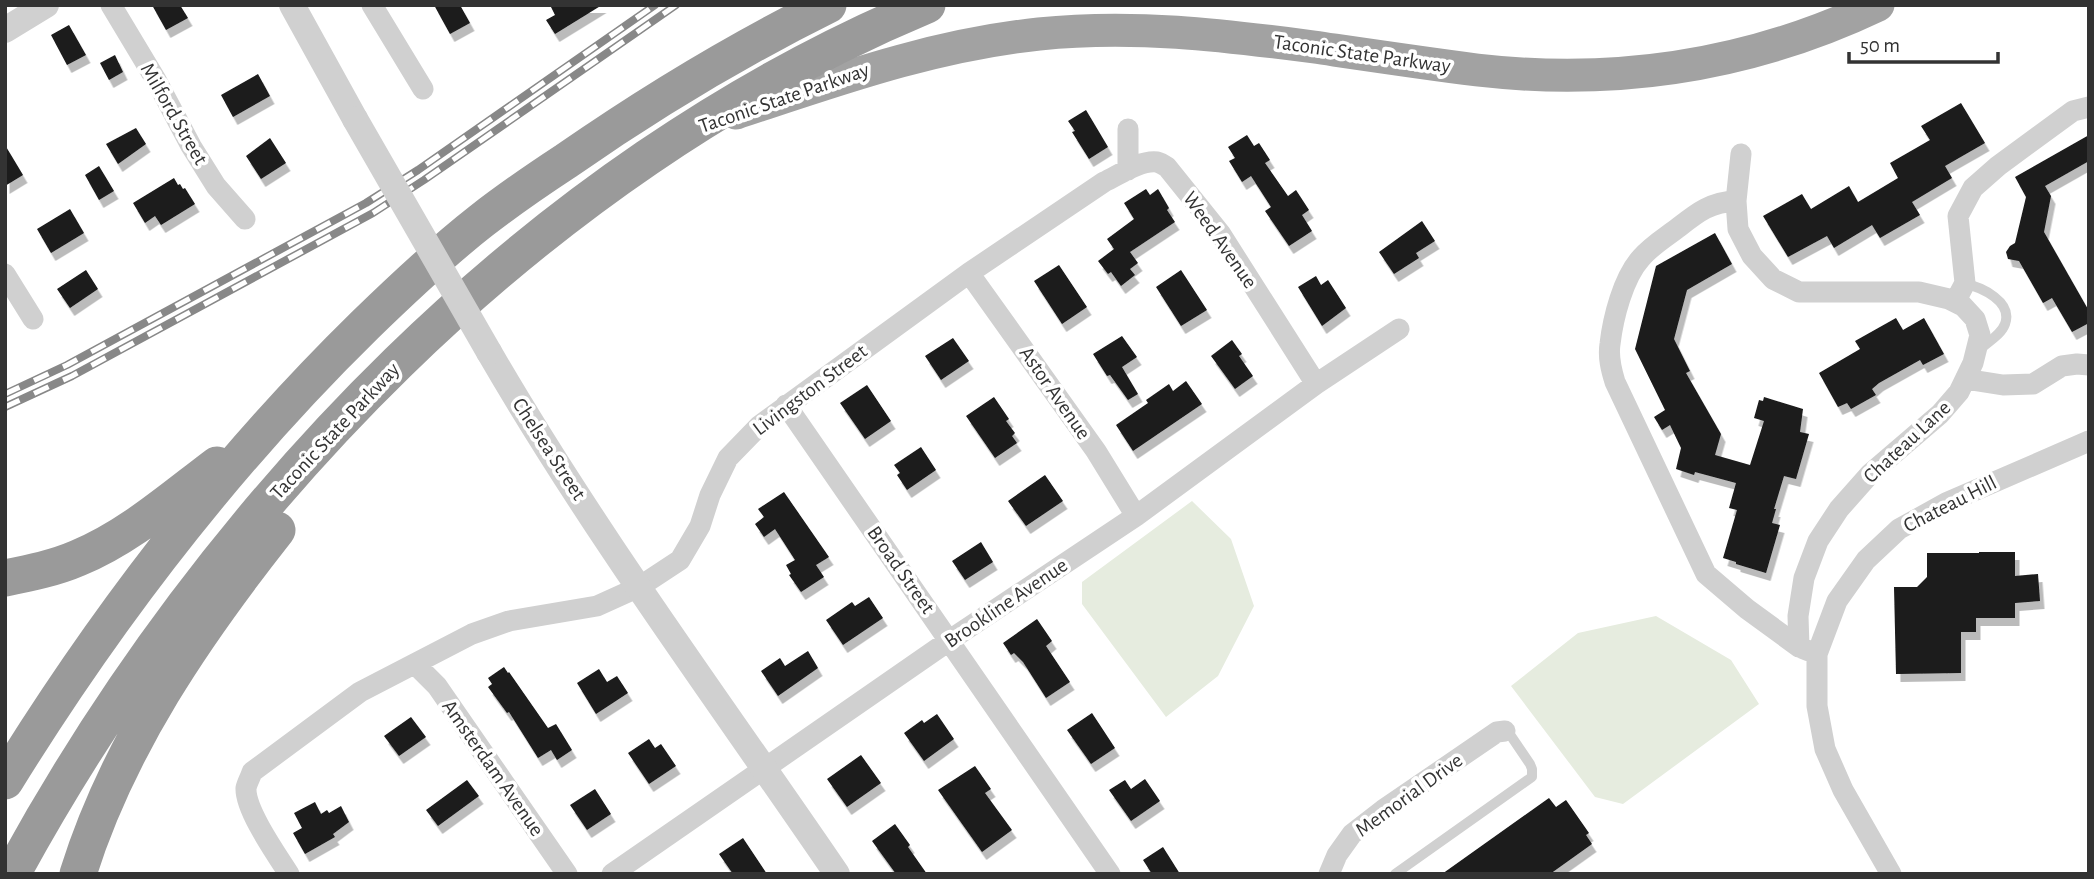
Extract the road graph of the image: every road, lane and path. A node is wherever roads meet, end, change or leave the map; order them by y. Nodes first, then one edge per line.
1 (46, 5) edge
2 (111, 5) edge
3 (292, 5) edge
4 (372, 5) edge
5 (810, 5) edge
6 (828, 5) edge
7 (927, 5) edge
8 (1878, 5) edge
9 (5, 30) edge
10 (704, 71) junction
11 (423, 89) dead end
12 (2089, 107) edge
13 (697, 126) junction
14 (1128, 129) dead end
15 (1741, 154) dead end
16 (1128, 170) junction
17 (1736, 201) junction
18 (245, 219) dead end
19 (970, 273) junction
20 (5, 274) edge
21 (1960, 293) junction
22 (33, 319) dead end
23 (443, 320) junction
24 (1399, 329) dead end
25 (1975, 353) junction
26 (2089, 365) edge
27 (1965, 379) junction
28 (1316, 384) junction
29 (786, 405) junction
30 (263, 432) junction
31 (2089, 441) edge
32 (1136, 516) junction
33 (5, 578) edge
34 (639, 587) junction
35 (950, 640) junction
36 (1808, 651) junction
37 (416, 665) junction
38 (1504, 731) joint
39 (765, 769) junction
40 (5, 781) edge
41 (12, 874) edge
42 (78, 874) edge
43 (289, 874) edge
44 (567, 874) edge
45 (612, 874) edge
46 (837, 874) edge
47 (1110, 874) edge
48 (1329, 874) edge
49 (1395, 874) edge
50 (1891, 874) edge

1 - 9 street
2 - 18 street, Milford Street
3 - 34 street, Chelsea Street, bridge
4 - 11 street
5 - 10 highway
6 - 10 highway
7 - 13 highway
8 - 13 highway, Taconic State Parkway
10 - 30 highway
12 - 21 street
13 - 23 highway, Taconic State Parkway
14 - 16 street
15 - 17 street
16 - 19 street, Livingston Street
16 - 28 street, Weed Avenue
17 - 21 street
17 - 36 street
19 - 29 street, Livingston Street
19 - 32 street, Astor Avenue
20 - 22 street
21 - 25 street, Chateau Lane
21 - 25 lane
23 - 41 highway, Taconic State Parkway
23 - 42 highway
24 - 28 street, Brookline Avenue
25 - 27 street, Chateau Lane
26 - 27 street
27 - 36 street, Chateau Lane
28 - 32 street, Brookline Avenue
29 - 34 street, Livingston Street
29 - 35 street, Broad Street
30 - 33 highway
30 - 40 highway
31 - 36 street, Chateau Hill
32 - 35 street, Brookline Avenue
34 - 37 street, Livingston Street
34 - 39 street, Chelsea Street
35 - 39 street, Brookline Avenue
35 - 47 street, Broad Street
36 - 50 street, Chateau Hill
37 - 43 street, Livingston Street
37 - 44 street, Amsterdam Avenue
38 - 48 street, Memorial Drive
38 - 49 lane
39 - 45 street, Brookline Avenue
39 - 46 street, Chelsea Street

